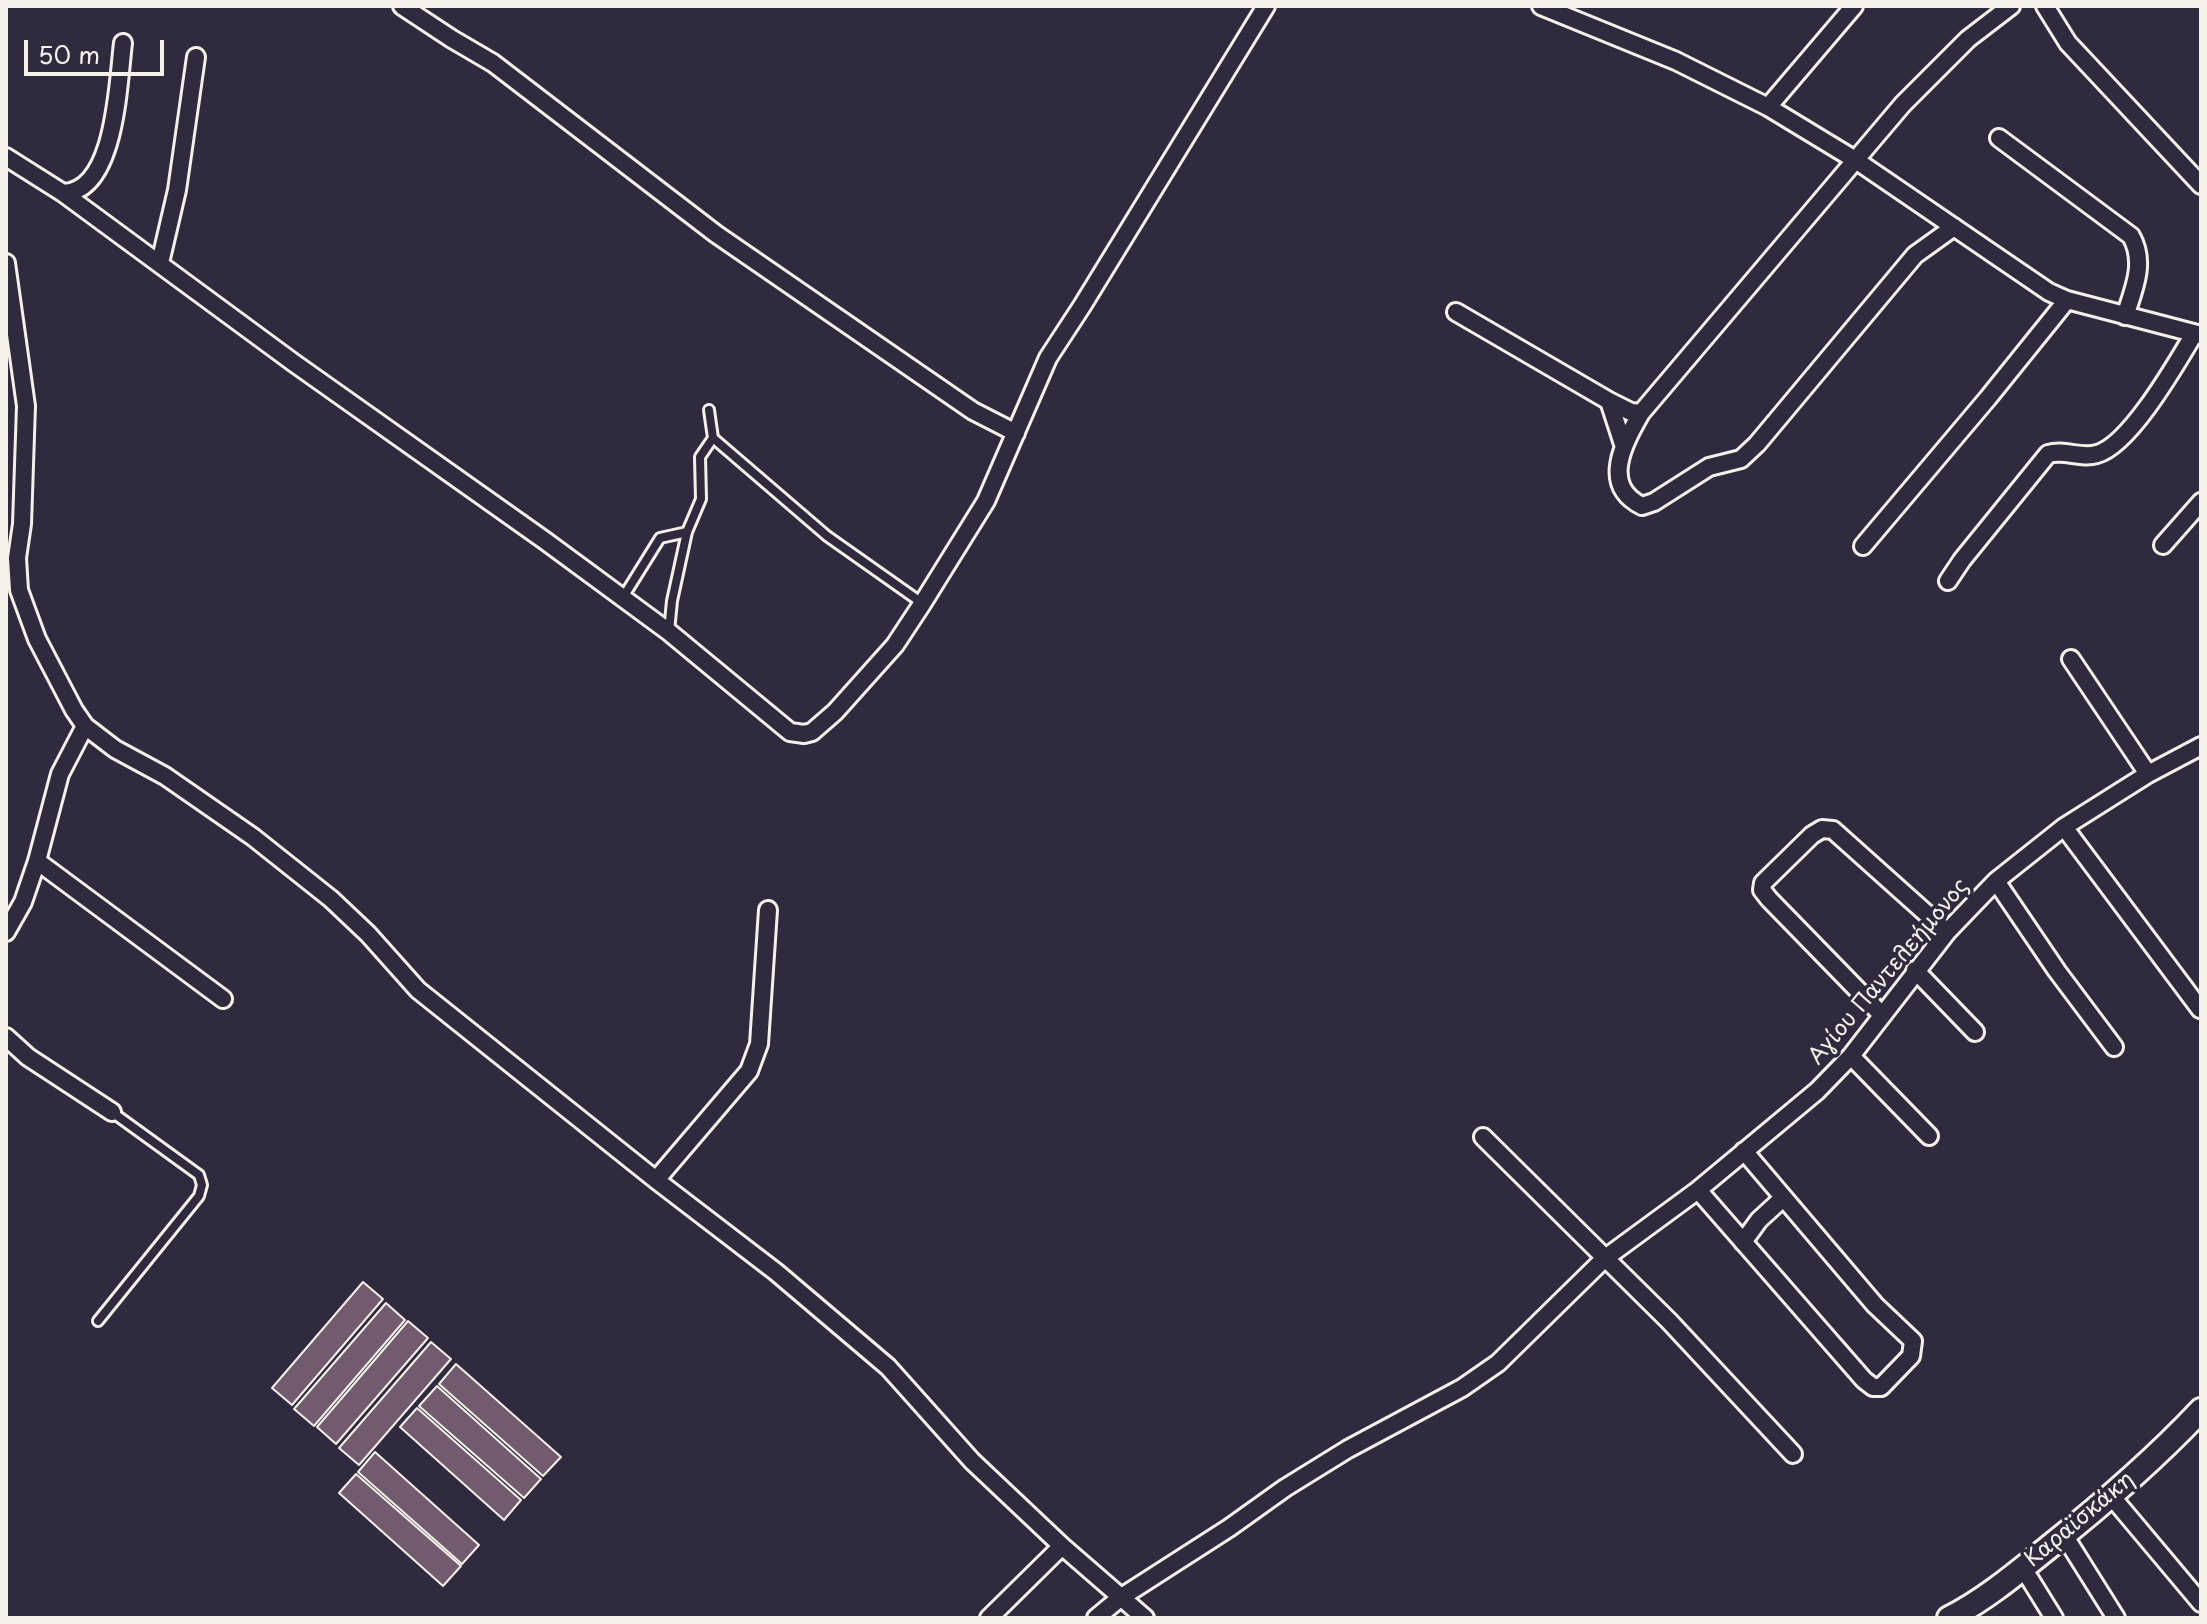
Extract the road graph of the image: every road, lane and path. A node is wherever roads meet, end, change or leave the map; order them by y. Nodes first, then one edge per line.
1 (402, 6) edge
2 (1266, 6) edge
3 (1541, 6) edge
4 (1854, 6) edge
5 (2011, 6) edge
6 (2045, 6) edge
7 (123, 43) dead end
8 (196, 57) dead end
9 (1768, 107) junction
10 (1999, 138) dead end
11 (6, 157) edge
12 (1857, 161) junction
13 (2201, 185) edge
14 (63, 193) junction
15 (1954, 227) junction
16 (160, 263) junction
17 (7, 269) edge
18 (2067, 300) junction
19 (1456, 312) dead end
20 (2125, 316) junction
21 (2198, 335) edge
22 (1609, 401) junction
23 (709, 410) dead end
24 (1641, 413) junction
25 (1016, 433) junction
26 (713, 438) junction
27 (1623, 444) junction
28 (2201, 502) edge
29 (687, 532) junction
30 (2163, 545) dead end
31 (1863, 546) dead end
32 (1948, 581) dead end
33 (622, 599) junction
34 (922, 604) junction
35 (669, 632) junction
36 (2071, 659) dead end
37 (85, 726) junction
38 (2201, 746) edge
39 (2148, 774) junction
40 (2064, 827) junction
41 (37, 861) junction
42 (1996, 881) junction
43 (768, 910) dead end
44 (6, 932) edge
45 (1947, 932) junction
46 (1915, 970) junction
47 (223, 999) dead end
48 (2200, 1009) edge
49 (1882, 1015) junction
50 (1975, 1032) dead end
51 (6, 1037) edge
52 (2114, 1047) dead end
53 (1851, 1056) junction
54 (112, 1112) joint
55 (1929, 1136) dead end
56 (1483, 1137) dead end
57 (1744, 1151) junction
58 (656, 1180) junction
59 (1698, 1190) junction
60 (1783, 1198) junction
61 (1743, 1242) junction
62 (1604, 1259) junction
63 (98, 1321) dead end
64 (2201, 1410) edge
65 (1793, 1454) dead end
66 (2112, 1497) junction
67 (2064, 1535) junction
68 (1062, 1546) junction
69 (2023, 1568) junction
70 (1120, 1598) junction
71 (2201, 1603) edge
72 (1962, 1615) edge
73 (989, 1618) edge
74 (1096, 1618) edge
75 (1145, 1618) edge
76 (2054, 1618) edge
77 (2116, 1618) edge

1 - 25 street
2 - 25 street
3 - 9 street
4 - 9 street
5 - 12 street
6 - 13 street
7 - 14 street
8 - 16 street
9 - 12 street
10 - 20 street
11 - 14 street
12 - 15 street
12 - 24 street
14 - 16 street
15 - 18 street
15 - 27 street
16 - 33 street
17 - 37 street
18 - 20 street
18 - 31 street
19 - 22 street
20 - 21 street
21 - 32 street
22 - 24 street
22 - 27 street
23 - 26 lane
24 - 27 street
25 - 34 street
26 - 29 lane
26 - 34 lane
28 - 30 street
29 - 33 lane
29 - 35 lane
33 - 35 street
34 - 35 street
36 - 39 street
37 - 41 street
37 - 58 street
38 - 39 street, Αγίου Παντελεήμονος
39 - 40 street, Αγίου Παντελεήμονος
40 - 42 street, Αγίου Παντελεήμονος
40 - 48 street
41 - 44 street
41 - 47 street
42 - 45 street, Αγίου Παντελεήμονος
42 - 52 street
43 - 58 street
45 - 46 street, Αγίου Παντελεήμονος
45 - 49 street
46 - 49 street, Αγίου Παντελεήμονος
46 - 50 street
49 - 53 street, Αγίου Παντελεήμονος
51 - 54 street
53 - 55 street
53 - 57 street, Αγίου Παντελεήμονος
54 - 63 lane
56 - 62 street
57 - 59 street, Αγίου Παντελεήμονος
57 - 60 street
58 - 68 street
59 - 61 street
59 - 62 street, Αγίου Παντελεήμονος
60 - 61 street
60 - 61 street
62 - 65 street
62 - 70 street, Αγίου Παντελεήμονος
64 - 66 street, Καραϊσκάκη
66 - 67 street, Καραϊσκάκη
66 - 71 street
67 - 69 street, Καραϊσκάκη
67 - 77 street
68 - 70 street
68 - 73 street
69 - 72 street, Καραϊσκάκη
69 - 76 street
70 - 74 street, Αγίου Παντελεήμονος
70 - 75 street

